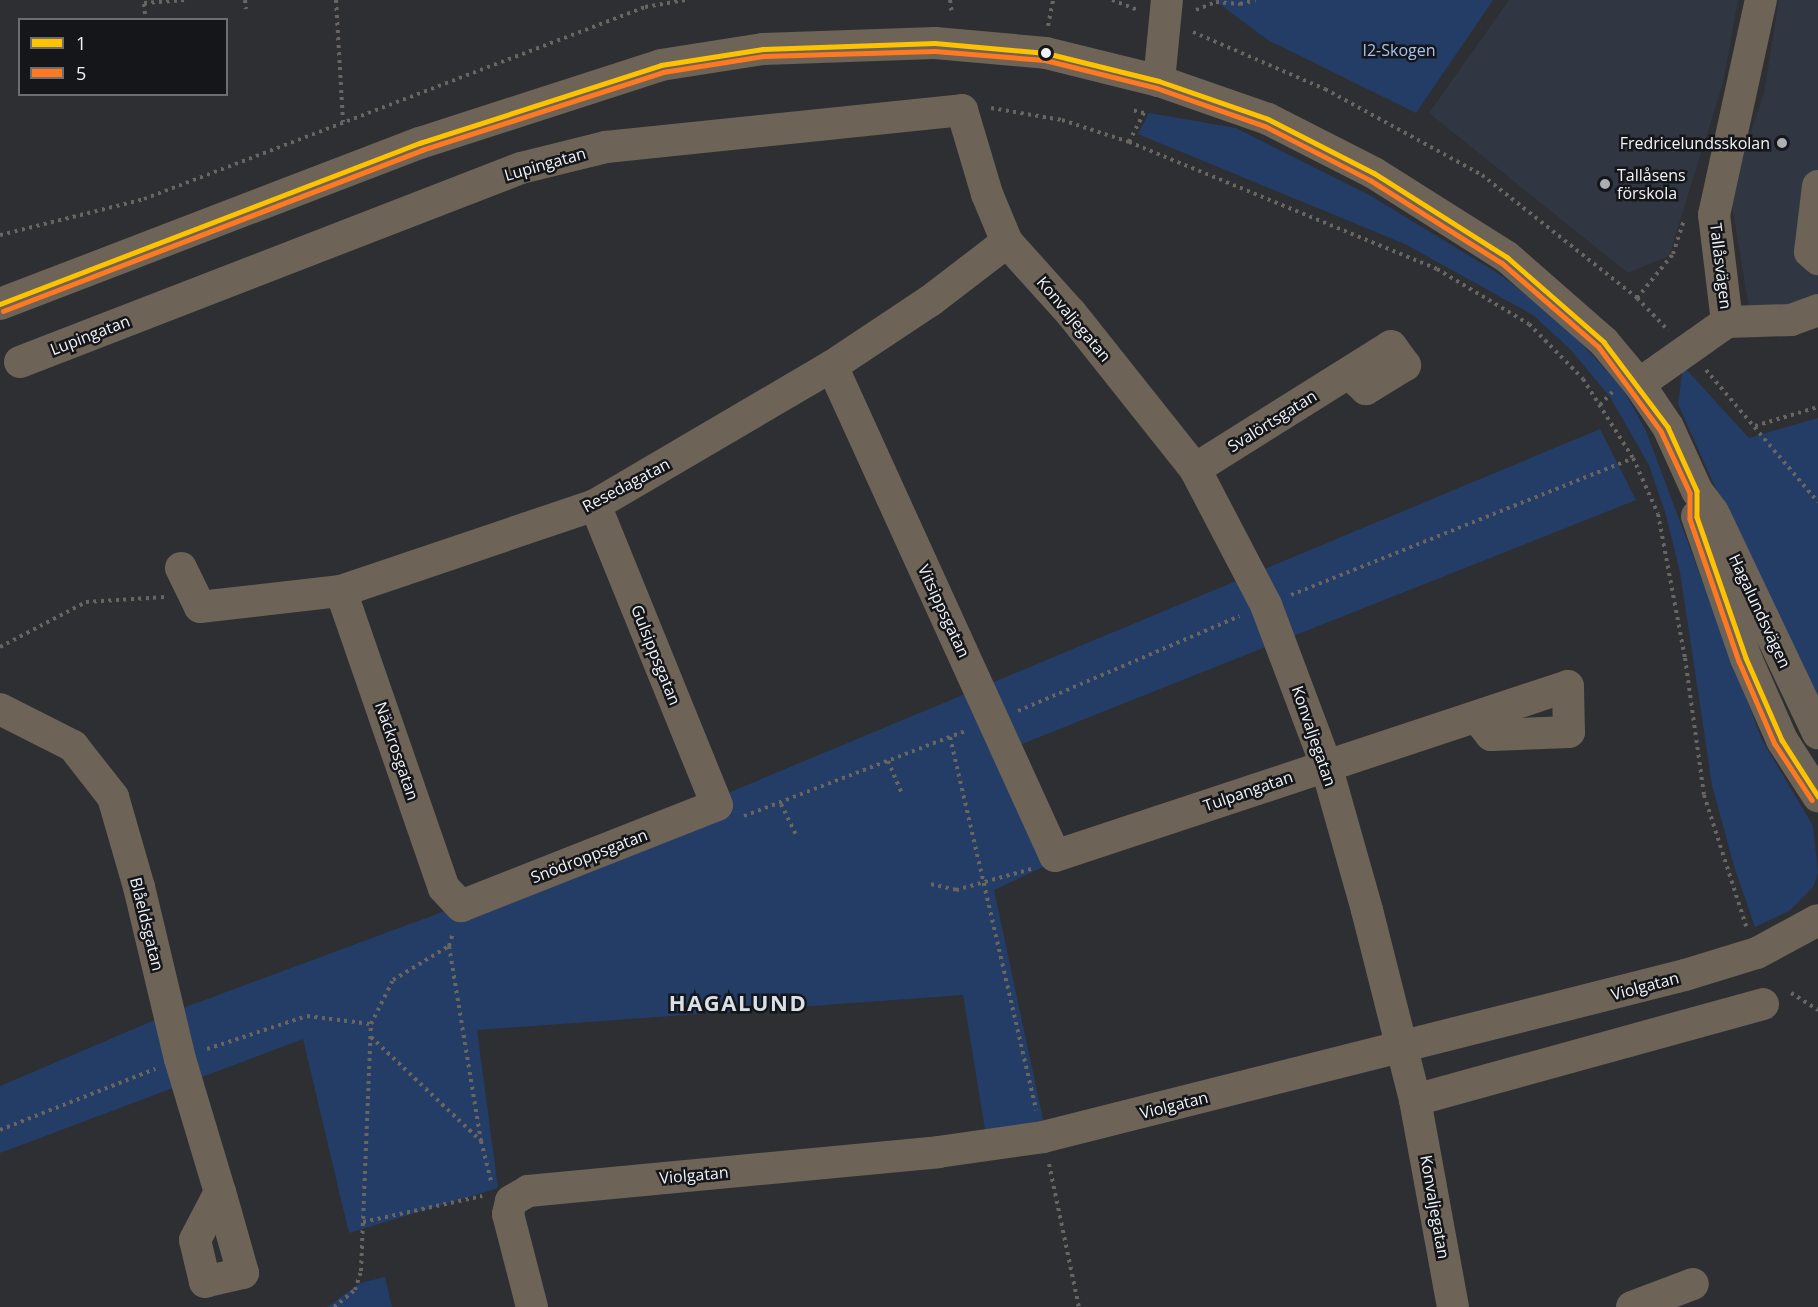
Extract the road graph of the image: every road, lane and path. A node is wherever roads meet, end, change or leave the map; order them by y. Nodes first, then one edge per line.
1 (187, 0) edge
2 (245, 0) edge
3 (336, 0) edge
4 (685, 0) edge
5 (950, 0) edge
6 (1053, 0) edge
7 (1256, 0) edge
8 (1761, 0) edge
9 (1217, 1) edge
10 (246, 9) dead end
11 (1167, 10) edge
12 (145, 14) dead end
13 (952, 14) dead end
14 (1048, 27) dead end
15 (1159, 81) junction
16 (962, 110) junction
17 (1132, 110) dead end
18 (343, 122) junction
19 (1128, 142) junction
20 (1818, 186) edge
21 (0, 235) edge
22 (1007, 242) junction
23 (1818, 259) edge
24 (3, 296) edge
25 (1818, 310) edge
26 (1727, 322) junction
27 (20, 362) dead end
28 (832, 366) junction
29 (1348, 373) dead end
30 (1639, 384) junction
31 (1818, 407) edge
32 (1755, 426) dead end
33 (1633, 458) junction
34 (1194, 469) junction
35 (1697, 491) junction
36 (595, 505) junction
37 (181, 568) dead end
38 (341, 591) junction
39 (196, 595) junction
40 (1266, 605) junction
41 (0, 647) edge
42 (0, 709) edge
43 (1477, 717) dead end
44 (995, 720) junction
45 (1818, 733) edge
46 (950, 737) junction
47 (888, 761) junction
48 (1326, 765) junction
49 (902, 794) dead end
50 (1818, 796) edge
51 (781, 804) junction
52 (717, 805) junction
53 (796, 835) dead end
54 (1055, 856) junction
55 (983, 883) junction
56 (930, 884) dead end
57 (461, 906) junction
58 (1818, 920) edge
59 (448, 946) junction
60 (1757, 953) junction
61 (1775, 998) joint
62 (1818, 1010) edge
63 (370, 1036) junction
64 (1401, 1049) junction
65 (1415, 1100) junction
66 (1043, 1137) junction
67 (481, 1141) junction
68 (220, 1192) dead end
69 (363, 1222) junction
70 (1693, 1284) dead end
71 (334, 1307) edge
72 (532, 1307) edge
73 (1079, 1307) edge
74 (1453, 1307) edge
75 (1632, 1307) edge

1 - 12 path
2 - 10 path
3 - 18 path
4 - 18 path
5 - 13 path
6 - 14 path
7 - 9 path
8 - 26 street, Tallåsvägen
9 - 11 path
11 - 15 street
15 - 24 street, Hagalundsvägen
15 - 30 street, Hagalundsvägen
16 - 19 path
16 - 22 street
16 - 27 street, Lupingatan
17 - 19 path
18 - 21 path
19 - 33 path
20 - 23 street
22 - 28 street, Resedagatan
22 - 34 street, Konvaljegatan
25 - 26 street
26 - 30 street, Tallåsvägen
28 - 36 street, Resedagatan
28 - 44 street, Vitsippsgatan
29 - 34 street, Svalörtsgatan
30 - 35 street, Hagalundsvägen
31 - 32 path
33 - 40 path
33 - 60 path
34 - 40 street, Konvaljegatan
35 - 45 street, Hagalundsvägen
35 - 50 street, Hagalundsvägen
36 - 38 street, Resedagatan
36 - 52 street, Gulsippsgatan
37 - 39 street
38 - 39 street, Resedagatan
38 - 57 street, Näckrosgatan
39 - 41 path
40 - 44 path
40 - 48 street, Konvaljegatan
42 - 68 street, Blåeldsgatan
43 - 48 street, Tulpangatan
44 - 46 path
44 - 54 street, Vitsippsgatan
46 - 47 path
46 - 55 path
47 - 49 path
47 - 51 path
48 - 54 street, Tulpangatan
48 - 64 street, Konvaljegatan
51 - 52 path
51 - 53 path
52 - 57 street, Snödroppsgatan
54 - 55 path
55 - 56 path
55 - 66 path
57 - 59 path
58 - 60 street, Violgatan
59 - 63 path
59 - 67 path
60 - 64 street, Violgatan
61 - 62 path
61 - 65 street
63 - 67 path
63 - 69 path
64 - 65 street, Konvaljegatan
64 - 66 street, Violgatan
65 - 74 street, Konvaljegatan
66 - 72 street, Violgatan
66 - 73 path
67 - 69 path
69 - 71 path
70 - 75 street

